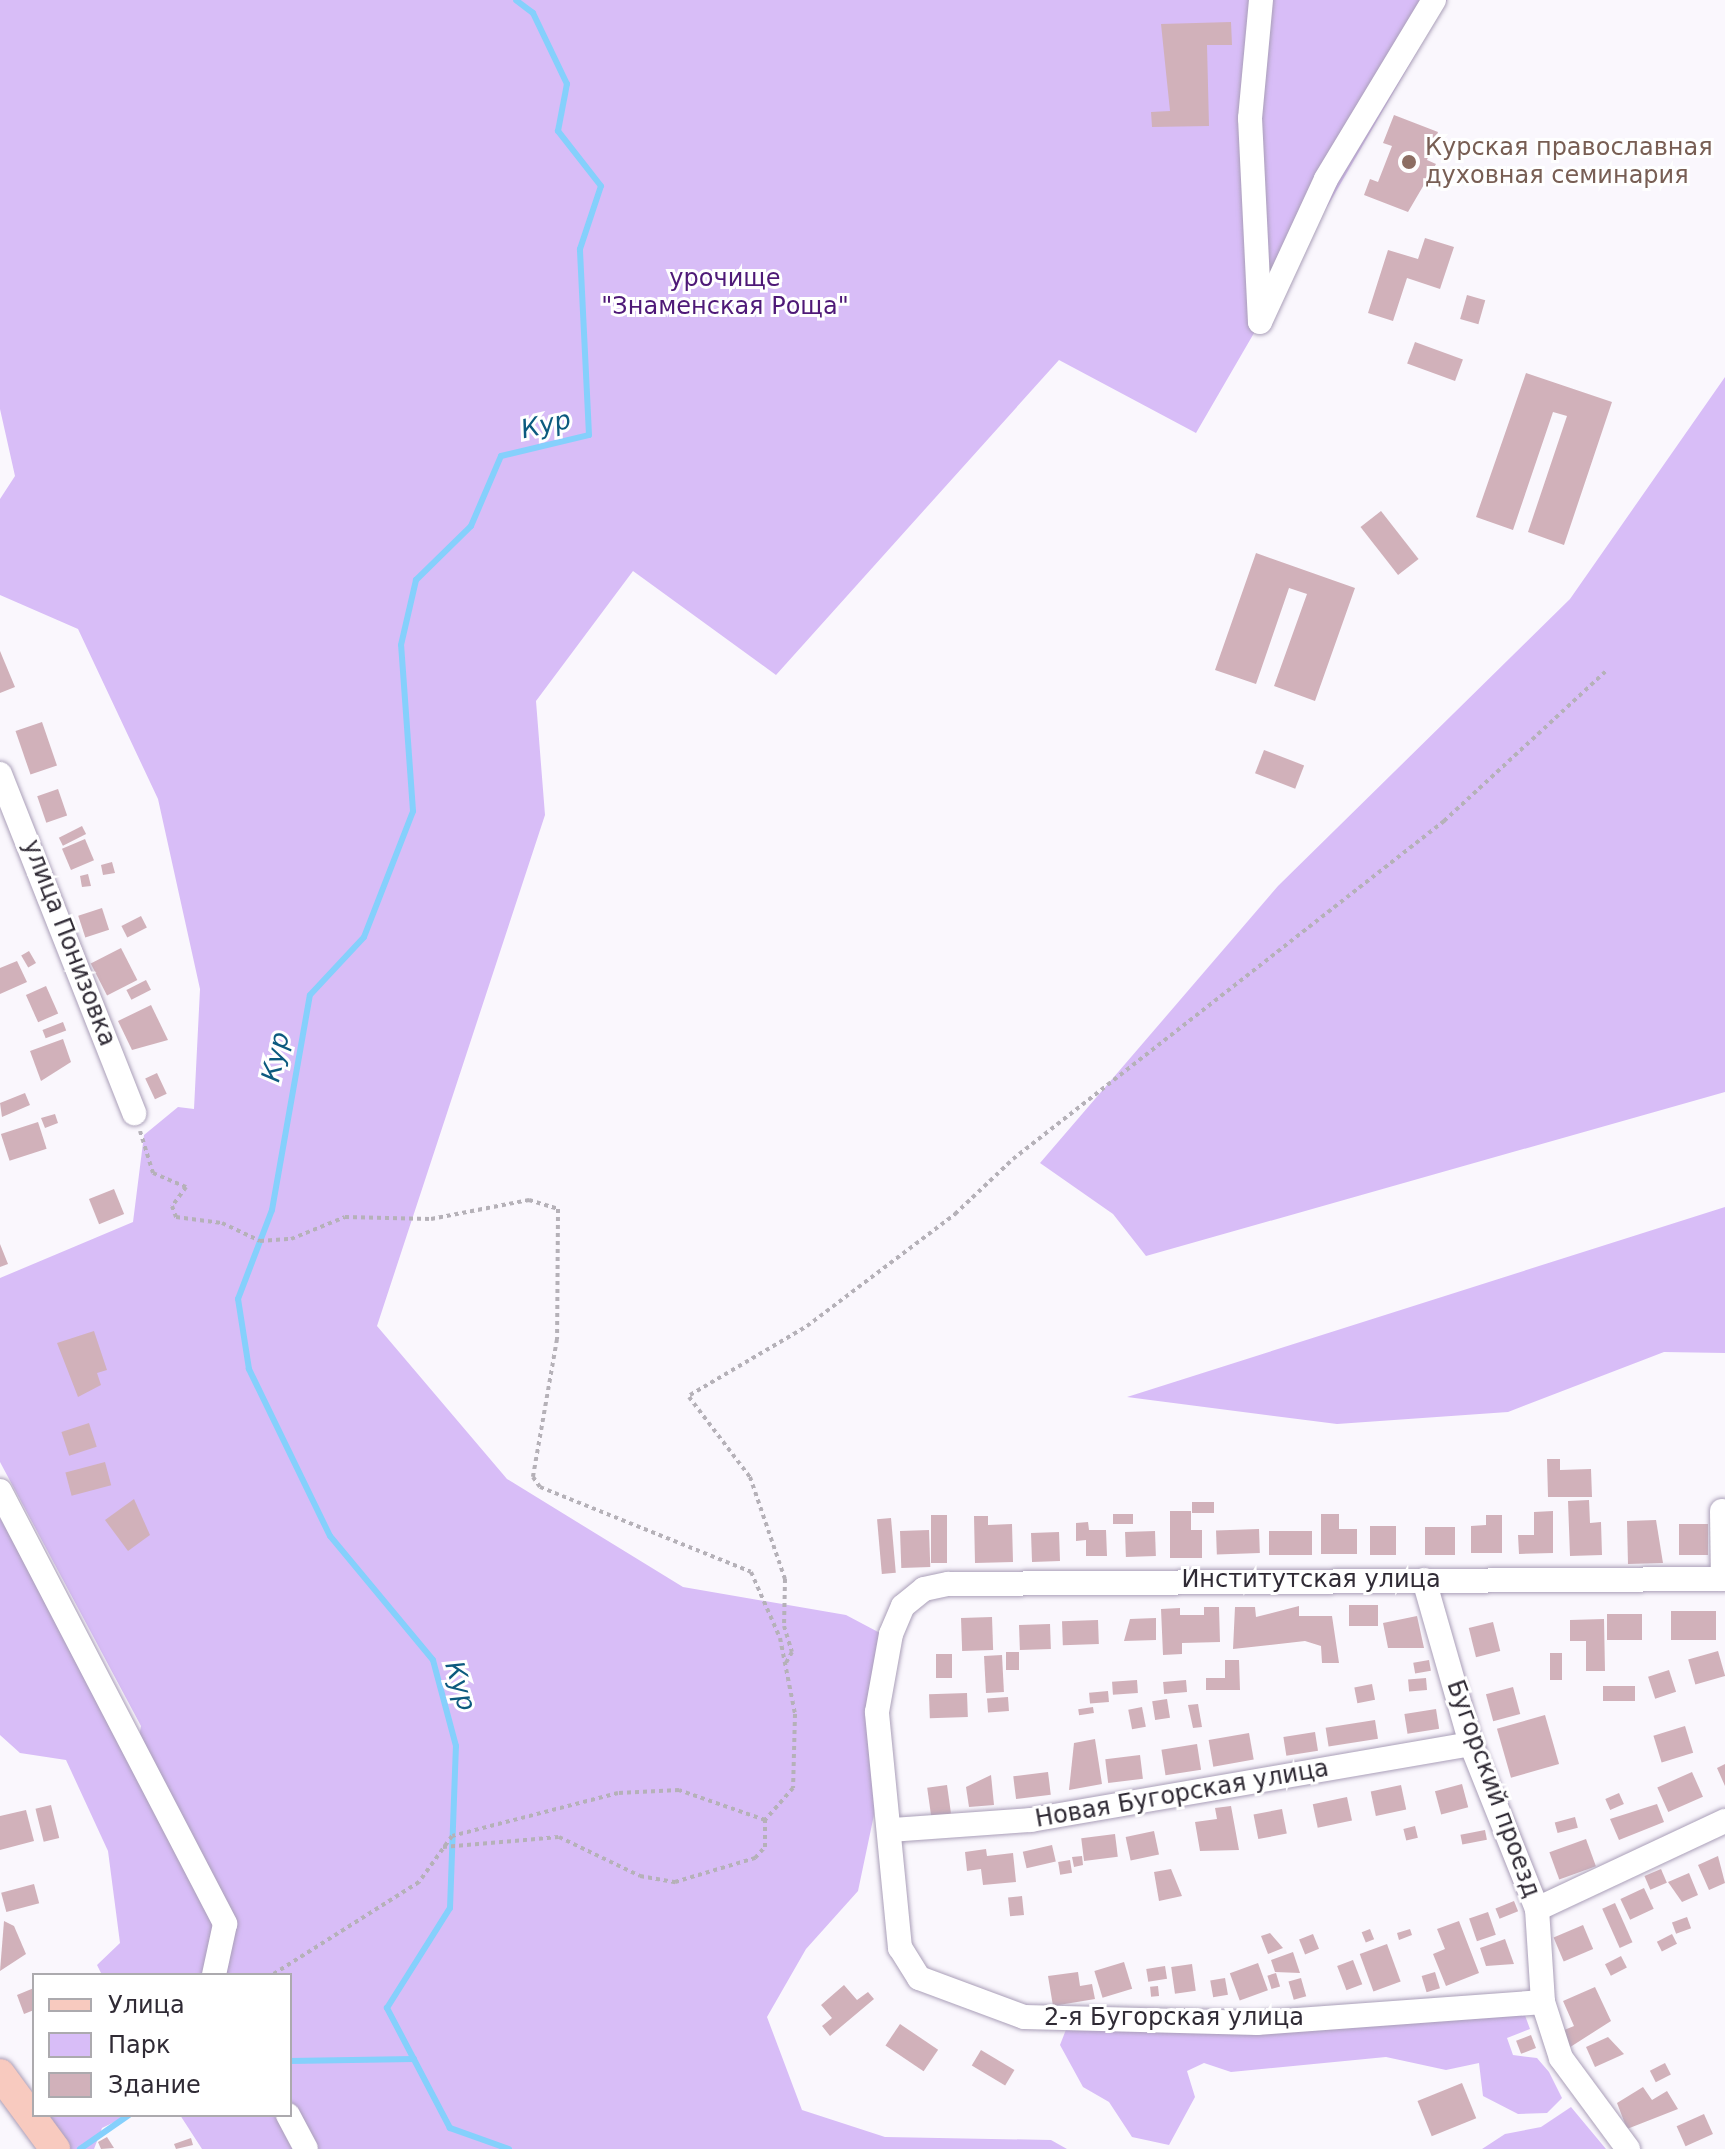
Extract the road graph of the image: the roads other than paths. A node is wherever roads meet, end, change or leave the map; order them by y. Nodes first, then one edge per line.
1 (1261, 0) edge
2 (1434, 0) edge
3 (0, 774) edge
4 (134, 1113) road end
5 (0, 1491) edge
6 (1722, 1511) dead end
7 (1724, 1579) edge
8 (1424, 1580) junction
9 (903, 1606) joint
10 (1471, 1744) junction
11 (1725, 1821) edge
12 (891, 1830) junction
13 (1537, 1909) junction
14 (214, 1973) edge
15 (1543, 2002) junction
16 (0, 2074) edge
17 (32, 2116) edge
18 (289, 2117) edge
19 (34, 2119) edge
20 (55, 2149) edge
21 (306, 2149) edge
22 (1628, 2149) edge

1 - 2 street
3 - 4 street, улица Понизовка
5 - 14 street
6 - 7 street
7 - 8 street, Институтская улица
8 - 9 street, Институтская улица
8 - 10 street, Бугорский проезд
9 - 12 street, 2-я Бугорская улица
10 - 12 street, Новая Бугорская улица
10 - 13 street, Бугорский проезд
11 - 13 street
12 - 15 street, 2-я Бугорская улица
13 - 15 street, Бугорский проезд
15 - 22 street, Бугорский проезд
16 - 17 main road
18 - 21 street
19 - 20 main road

